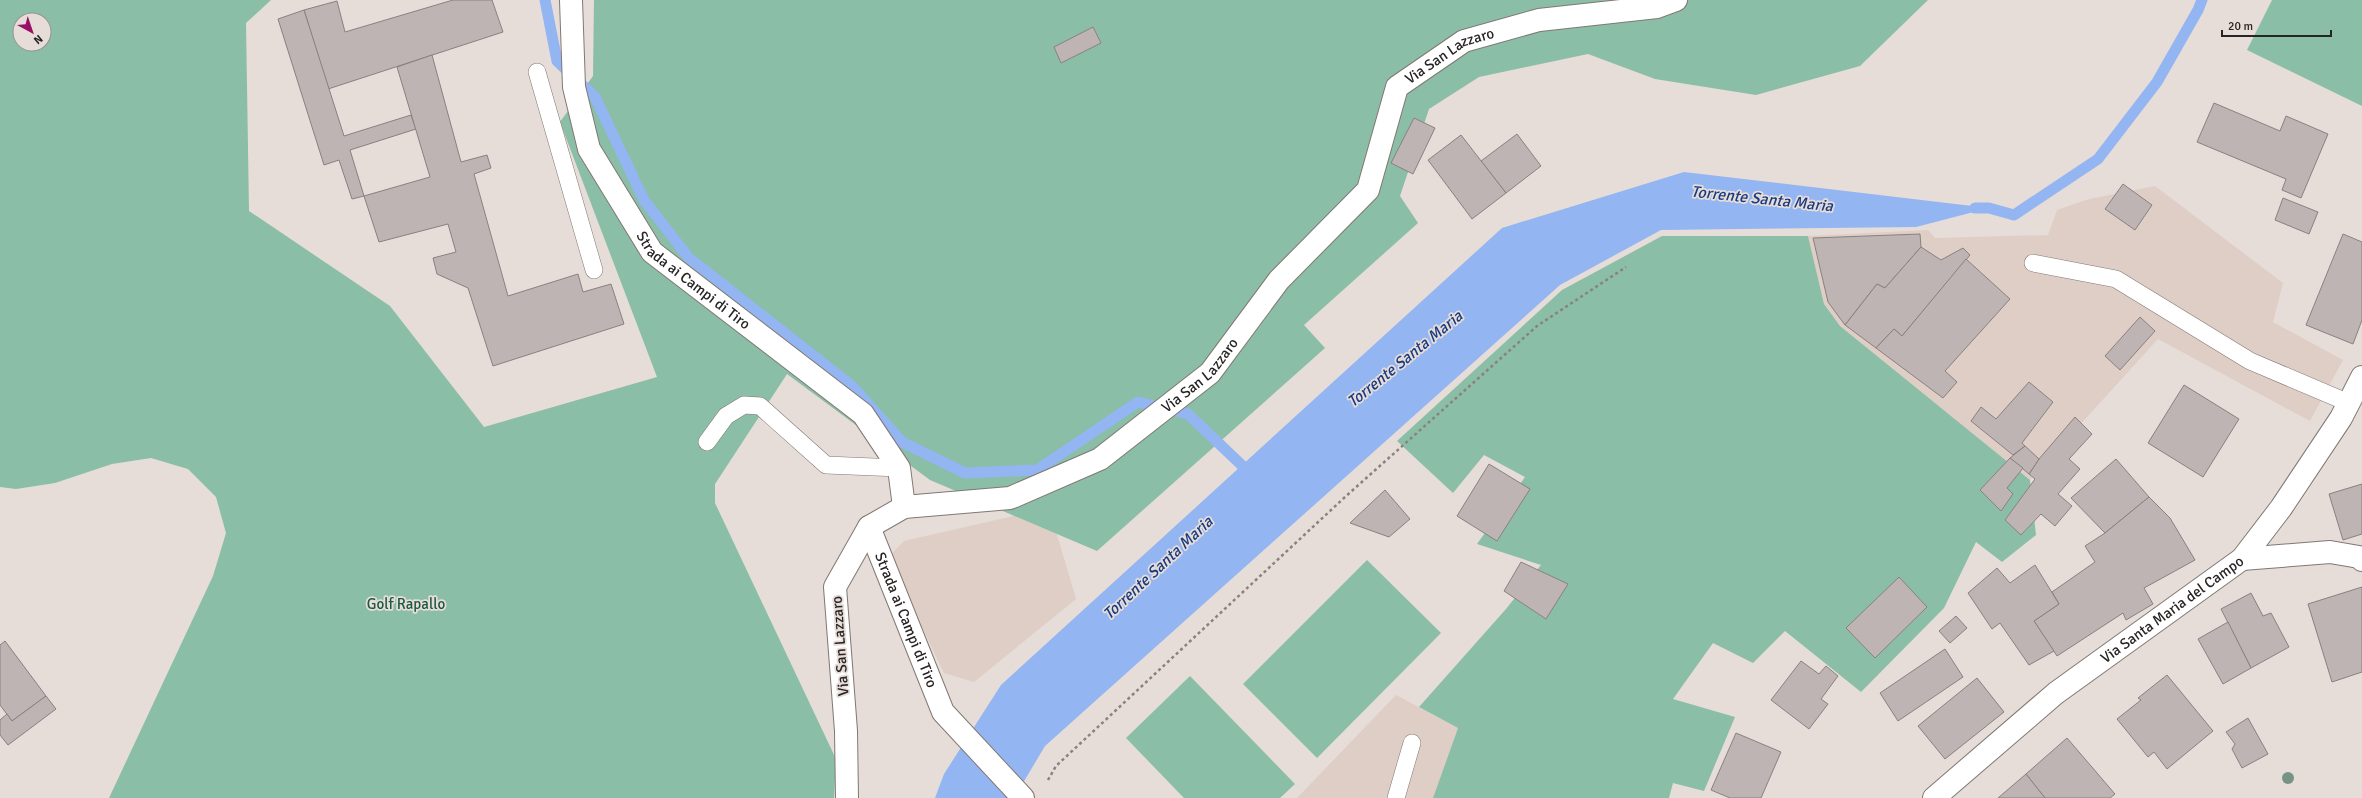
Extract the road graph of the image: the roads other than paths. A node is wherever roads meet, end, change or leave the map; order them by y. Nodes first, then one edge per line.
1 (571, 0) edge
2 (1676, 0) edge
3 (537, 72) dead end
4 (2033, 264) dead end
5 (594, 270) dead end
6 (2362, 377) edge
7 (2354, 398) edge
8 (707, 442) dead end
9 (899, 468) junction
10 (904, 507) junction
11 (869, 527) junction
12 (2361, 558) edge
13 (2242, 559) junction
14 (1412, 743) dead end
15 (847, 798) edge
16 (1023, 798) edge
17 (1396, 798) edge
18 (1934, 798) edge

1 - 9 street, Strada ai Campi di Tiro
2 - 10 street, Via San Lazzaro
3 - 5 lane
4 - 7 lane
6 - 7 street, Via Santa Maria del Campo
7 - 13 street, Via Santa Maria del Campo
8 - 9 lane
9 - 10 street, Strada ai Campi di Tiro
10 - 11 street, Via San Lazzaro
11 - 15 street, Via San Lazzaro
11 - 16 street, Strada ai Campi di Tiro
12 - 13 street
13 - 18 street, Via Santa Maria del Campo
14 - 17 lane

